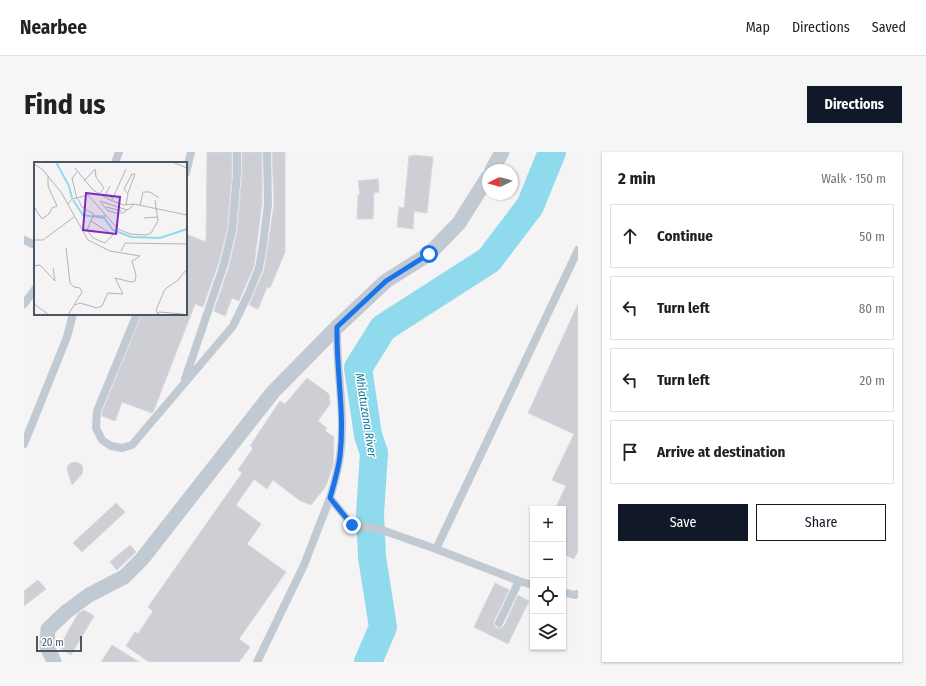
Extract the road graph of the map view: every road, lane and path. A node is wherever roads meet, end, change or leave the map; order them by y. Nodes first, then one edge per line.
1 (119, 152) edge
2 (191, 152) edge
3 (237, 152) edge
4 (267, 152) edge
5 (502, 152) edge
6 (115, 162) edge
7 (495, 164) edge
8 (187, 169) edge
9 (482, 187) edge
10 (24, 240) edge
11 (34, 245) edge
12 (578, 250) edge
13 (34, 290) edge
14 (24, 304) edge
15 (73, 315) edge
16 (137, 315) edge
17 (337, 327) junction
18 (184, 384) junction
19 (24, 444) edge
20 (330, 498) junction
21 (436, 549) junction
22 (519, 581) junction
23 (530, 584) edge
24 (566, 593) edge
25 (578, 594) edge
26 (499, 623) dead end
27 (54, 662) edge
28 (257, 662) edge

1 - 6 lane
2 - 8 lane
3 - 18 lane
4 - 18 lane
5 - 7 street
9 - 17 street
10 - 11 lane
12 - 21 lane
13 - 14 lane
15 - 19 lane
16 - 18 lane
17 - 20 lane
17 - 27 street
20 - 21 lane
20 - 28 lane
21 - 22 lane
22 - 23 lane
22 - 26 lane
24 - 25 lane

